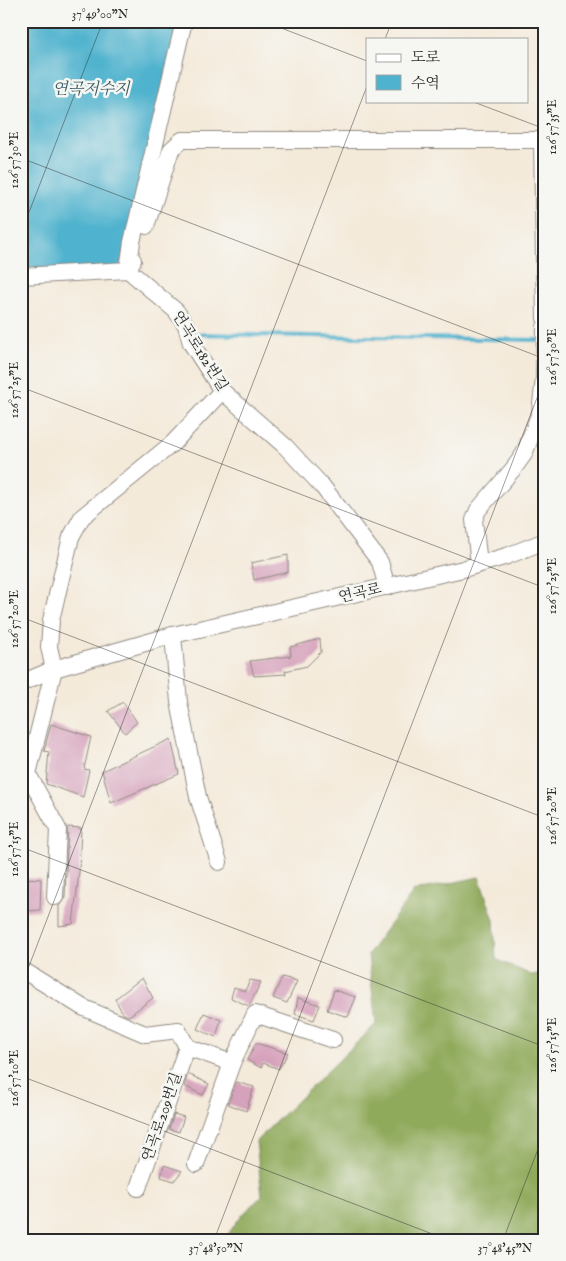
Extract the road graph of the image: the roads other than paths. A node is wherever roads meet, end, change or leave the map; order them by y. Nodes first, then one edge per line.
1 (184, 21) edge
2 (544, 140) edge
3 (128, 270) junction
4 (21, 276) edge
5 (545, 318) edge
6 (545, 327) edge
7 (544, 344) edge
8 (222, 390) junction
9 (545, 541) edge
10 (480, 564) junction
11 (387, 587) junction
12 (174, 635) junction
13 (54, 669) junction
14 (21, 683) edge
15 (219, 862) dead end
16 (55, 897) dead end
17 (21, 969) edge
18 (333, 1040) dead end
19 (187, 1047) junction
20 (232, 1064) junction
21 (196, 1164) dead end
22 (138, 1188) dead end

1 - 3 street
2 - 3 street
2 - 5 street
3 - 4 street
3 - 8 street, 연곡로182번길
6 - 7 street
7 - 10 street
8 - 11 street, 연곡로182번길
8 - 13 street
9 - 10 street, 연곡로
10 - 11 street, 연곡로
11 - 12 street, 연곡로
12 - 13 street, 연곡로
12 - 15 street
13 - 14 street, 연곡로
13 - 16 street
17 - 19 street
18 - 20 street
19 - 20 street
19 - 22 street, 연곡로209번길
20 - 21 street

